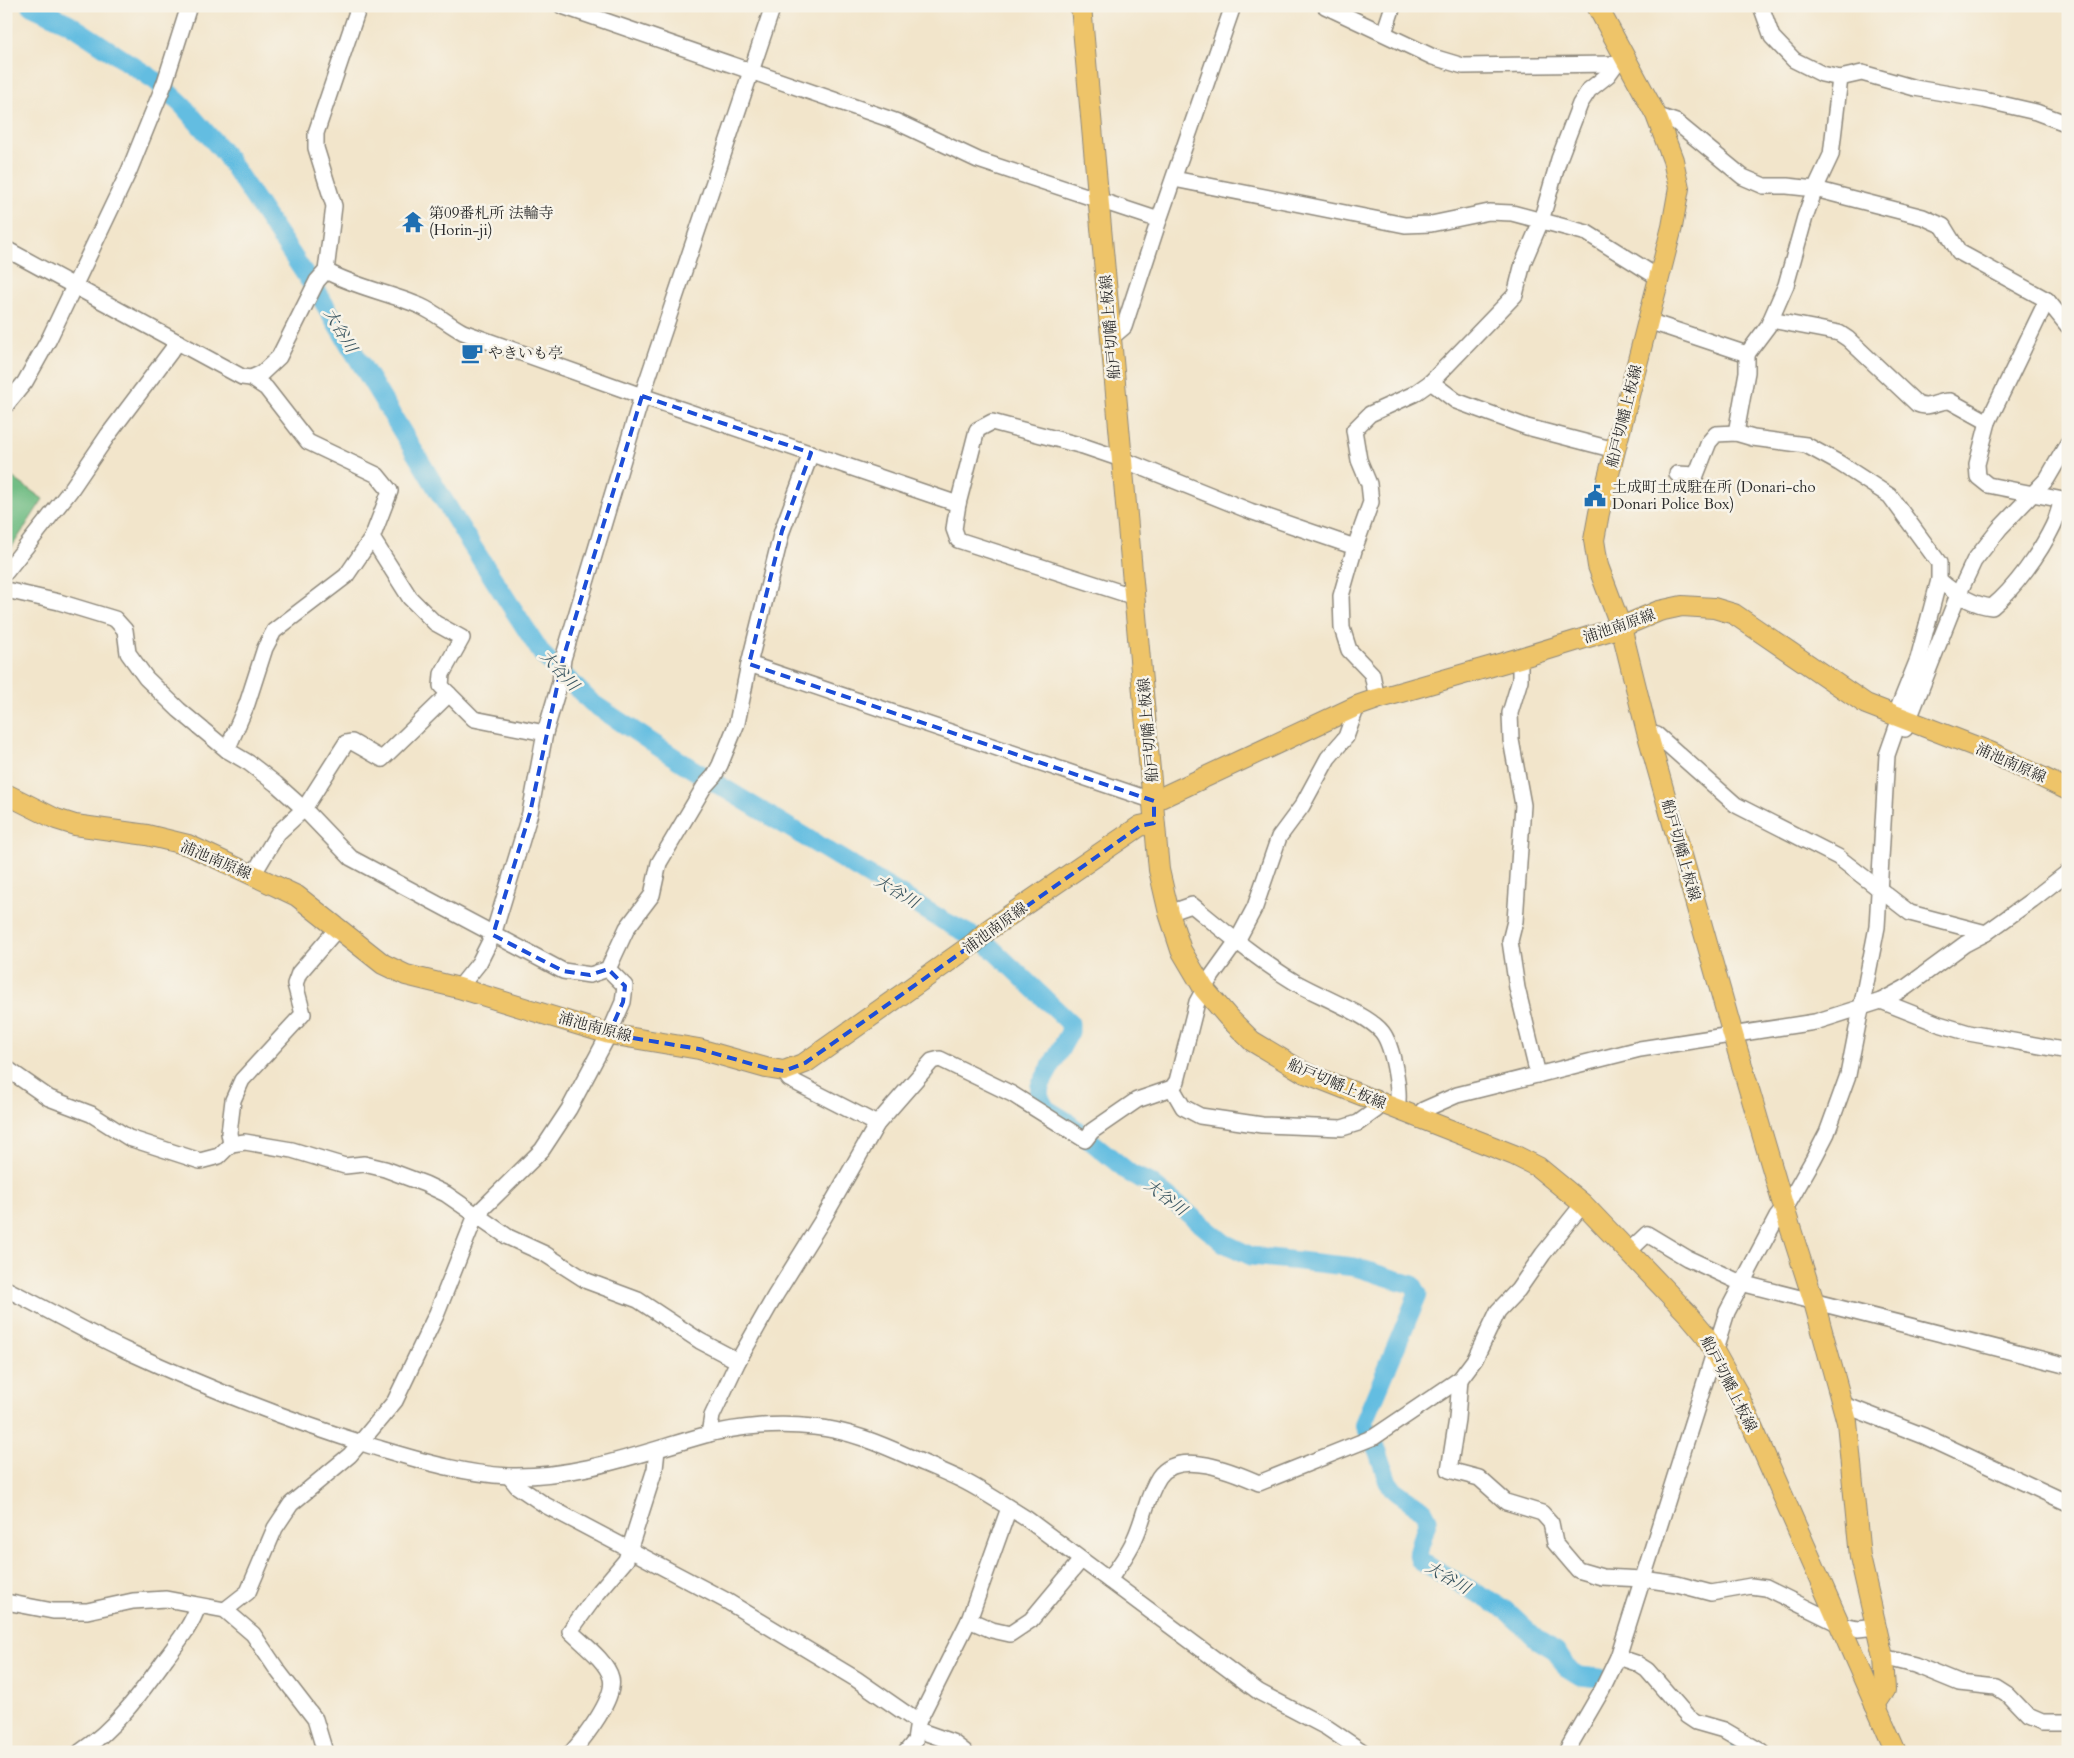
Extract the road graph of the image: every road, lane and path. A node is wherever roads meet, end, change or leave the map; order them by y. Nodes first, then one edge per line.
1 (189, 6) edge
2 (359, 6) edge
3 (562, 6) edge
4 (773, 6) edge
5 (1081, 6) edge
6 (1233, 6) edge
7 (1325, 6) edge
8 (1393, 6) edge
9 (1598, 6) edge
10 (1761, 6) edge
11 (1384, 33) junction
12 (1622, 63) junction
13 (751, 71) junction
14 (1840, 78) junction
15 (1656, 115) junction
16 (2068, 124) edge
17 (1174, 179) junction
18 (1815, 189) junction
19 (1098, 198) junction
20 (1159, 220) junction
21 (1541, 221) junction
22 (6, 249) edge
23 (1659, 278) junction
24 (319, 281) junction
25 (75, 286) junction
26 (2047, 300) junction
27 (1771, 320) junction
28 (1648, 321) junction
29 (2068, 326) edge
30 (1111, 338) junction
31 (178, 342) junction
32 (1747, 354) junction
33 (251, 378) junction
34 (1431, 382) junction
35 (642, 396) junction
36 (6, 405) edge
37 (1988, 422) junction
38 (1736, 433) junction
39 (2068, 443) edge
40 (1615, 450) junction
41 (811, 453) junction
42 (1121, 459) junction
43 (1677, 474) dead end
44 (2030, 495) junction
45 (2065, 500) edge
46 (958, 504) junction
47 (372, 538) junction
48 (1355, 547) junction
49 (6, 572) edge
50 (1939, 580) junction
51 (6, 590) edge
52 (1955, 593) junction
53 (1135, 597) junction
54 (1621, 627) junction
55 (1520, 658) junction
56 (749, 664) junction
57 (449, 694) junction
58 (1377, 699) junction
59 (1357, 706) junction
60 (1901, 718) junction
61 (1647, 732) junction
62 (545, 733) junction
63 (227, 750) junction
64 (2068, 790) edge
65 (6, 794) edge
66 (1154, 801) junction
67 (304, 809) junction
68 (1154, 824) junction
69 (2068, 872) edge
70 (253, 875) junction
71 (1883, 892) junction
72 (1169, 913) junction
73 (337, 929) junction
74 (1986, 932) junction
75 (493, 935) junction
76 (1237, 941) junction
77 (608, 969) junction
78 (459, 988) junction
79 (1204, 989) junction
80 (1870, 1004) junction
81 (609, 1034) junction
82 (1733, 1035) junction
83 (2068, 1051) edge
84 (6, 1068) edge
85 (784, 1071) junction
86 (1538, 1075) junction
87 (1172, 1088) junction
88 (1388, 1106) junction
89 (1419, 1118) junction
90 (878, 1124) junction
91 (231, 1144) junction
92 (1584, 1204) junction
93 (476, 1215) junction
94 (1786, 1216) junction
95 (1628, 1252) junction
96 (1745, 1284) junction
97 (6, 1289) edge
98 (1814, 1302) junction
99 (1715, 1351) junction
100 (738, 1361) junction
101 (2068, 1366) edge
102 (1460, 1380) junction
103 (1842, 1404) junction
104 (709, 1434) junction
105 (362, 1443) junction
106 (657, 1450) junction
107 (509, 1476) junction
108 (2068, 1502) edge
109 (1009, 1508) junction
110 (629, 1551) junction
111 (1081, 1560) junction
112 (1647, 1579) junction
113 (1109, 1580) junction
114 (6, 1602) edge
115 (198, 1606) junction
116 (225, 1610) junction
117 (969, 1620) junction
118 (1838, 1624) junction
119 (1876, 1627) junction
120 (1883, 1656) junction
121 (1618, 1657) junction
122 (1875, 1705) junction
123 (2068, 1722) edge
124 (918, 1726) junction
125 (80, 1752) edge
126 (325, 1752) edge
127 (572, 1752) edge
128 (906, 1752) edge
129 (965, 1752) edge
130 (1364, 1752) edge
131 (1566, 1752) edge
132 (1762, 1752) edge
133 (1896, 1752) edge

1 - 25 street
2 - 24 street
3 - 13 street
4 - 13 street
5 - 19 main road, 船戸切幡上板線
6 - 17 street
7 - 11 street
8 - 11 street
9 - 12 main road, 船戸切幡上板線
10 - 14 street
11 - 12 street
12 - 15 main road, 船戸切幡上板線
12 - 21 street
13 - 19 street
13 - 35 street
14 - 16 street
14 - 18 street
15 - 18 street
15 - 23 main road, 船戸切幡上板線
17 - 20 street
17 - 21 street
18 - 26 street
18 - 27 street
19 - 20 street
19 - 30 main road, 船戸切幡上板線
20 - 30 street
21 - 23 street
21 - 34 street
22 - 25 street
23 - 28 main road, 船戸切幡上板線
24 - 33 street
24 - 35 street
25 - 31 street
25 - 36 street
26 - 29 street
26 - 37 street
27 - 32 street
27 - 37 street
28 - 32 street
28 - 40 main road, 船戸切幡上板線
30 - 42 main road, 船戸切幡上板線
31 - 33 street
31 - 49 street
32 - 38 street
33 - 47 street
34 - 40 street
34 - 48 street
35 - 41 street
35 - 62 street
37 - 44 street
38 - 43 street
38 - 50 street
39 - 44 street
40 - 54 main road, 船戸切幡上板線
41 - 46 street
41 - 56 street
42 - 46 street
42 - 48 street
42 - 53 main road, 船戸切幡上板線
44 - 45 street
44 - 52 street
45 - 52 street
46 - 53 street
47 - 57 street
47 - 63 street
48 - 58 street
50 - 52 street
50 - 60 street
51 - 63 street
52 - 60 street
53 - 66 main road, 船戸切幡上板線
54 - 55 main road, 浦池南原線
54 - 60 main road, 浦池南原線
54 - 61 main road, 船戸切幡上板線
55 - 58 main road, 浦池南原線
55 - 86 street
56 - 66 street
56 - 77 street
57 - 62 street
57 - 67 street
58 - 59 main road, 浦池南原線
59 - 66 main road, 浦池南原線
59 - 76 street
60 - 64 main road, 浦池南原線
60 - 71 street
61 - 71 street
61 - 82 main road, 船戸切幡上板線
62 - 75 street
63 - 67 street
65 - 70 main road, 浦池南原線
66 - 68 main road, 船戸切幡上板線
67 - 70 street
67 - 75 street
68 - 72 main road, 船戸切幡上板線
68 - 85 main road, 浦池南原線
69 - 74 street
70 - 73 main road, 浦池南原線
71 - 74 street
71 - 80 street
72 - 76 street
72 - 79 main road, 船戸切幡上板線
73 - 78 main road, 浦池南原線
73 - 91 street
74 - 80 street
75 - 77 street
75 - 78 street
76 - 79 street
76 - 88 street
77 - 81 street
78 - 81 main road, 浦池南原線
79 - 87 street
79 - 88 main road, 船戸切幡上板線
80 - 82 street
80 - 83 street
80 - 94 street
81 - 85 main road, 浦池南原線
81 - 93 street
82 - 86 street
82 - 94 main road, 船戸切幡上板線
84 - 91 street
85 - 90 street
86 - 89 street
87 - 88 street
87 - 90 street
88 - 89 main road, 船戸切幡上板線
89 - 92 main road, 船戸切幡上板線
90 - 100 street
91 - 93 street
92 - 95 main road, 船戸切幡上板線
92 - 102 street
93 - 100 street
93 - 105 street
94 - 96 street
94 - 98 main road, 船戸切幡上板線
95 - 96 street
95 - 99 main road, 船戸切幡上板線
96 - 98 street
96 - 99 street
97 - 105 street
98 - 101 street
98 - 103 main road, 船戸切幡上板線
99 - 112 street
99 - 118 main road, 船戸切幡上板線
100 - 104 street
102 - 112 street
102 - 113 street
103 - 108 street
103 - 119 main road, 船戸切幡上板線
104 - 106 street
104 - 109 street
105 - 107 street
105 - 116 street
106 - 107 street
106 - 110 street
107 - 110 street
109 - 111 street
109 - 117 street
110 - 124 street
110 - 127 street
111 - 113 street
111 - 117 street
112 - 118 street
112 - 121 street
113 - 130 street
114 - 115 street
115 - 116 street
115 - 125 street
116 - 126 street
117 - 124 street
118 - 119 street
118 - 122 main road, 船戸切幡上板線
119 - 120 main road, 船戸切幡上板線
120 - 122 main road, 船戸切幡上板線
120 - 123 street
121 - 131 street
121 - 132 street
122 - 133 main road, 船戸切幡上板線
124 - 128 street
124 - 129 street

